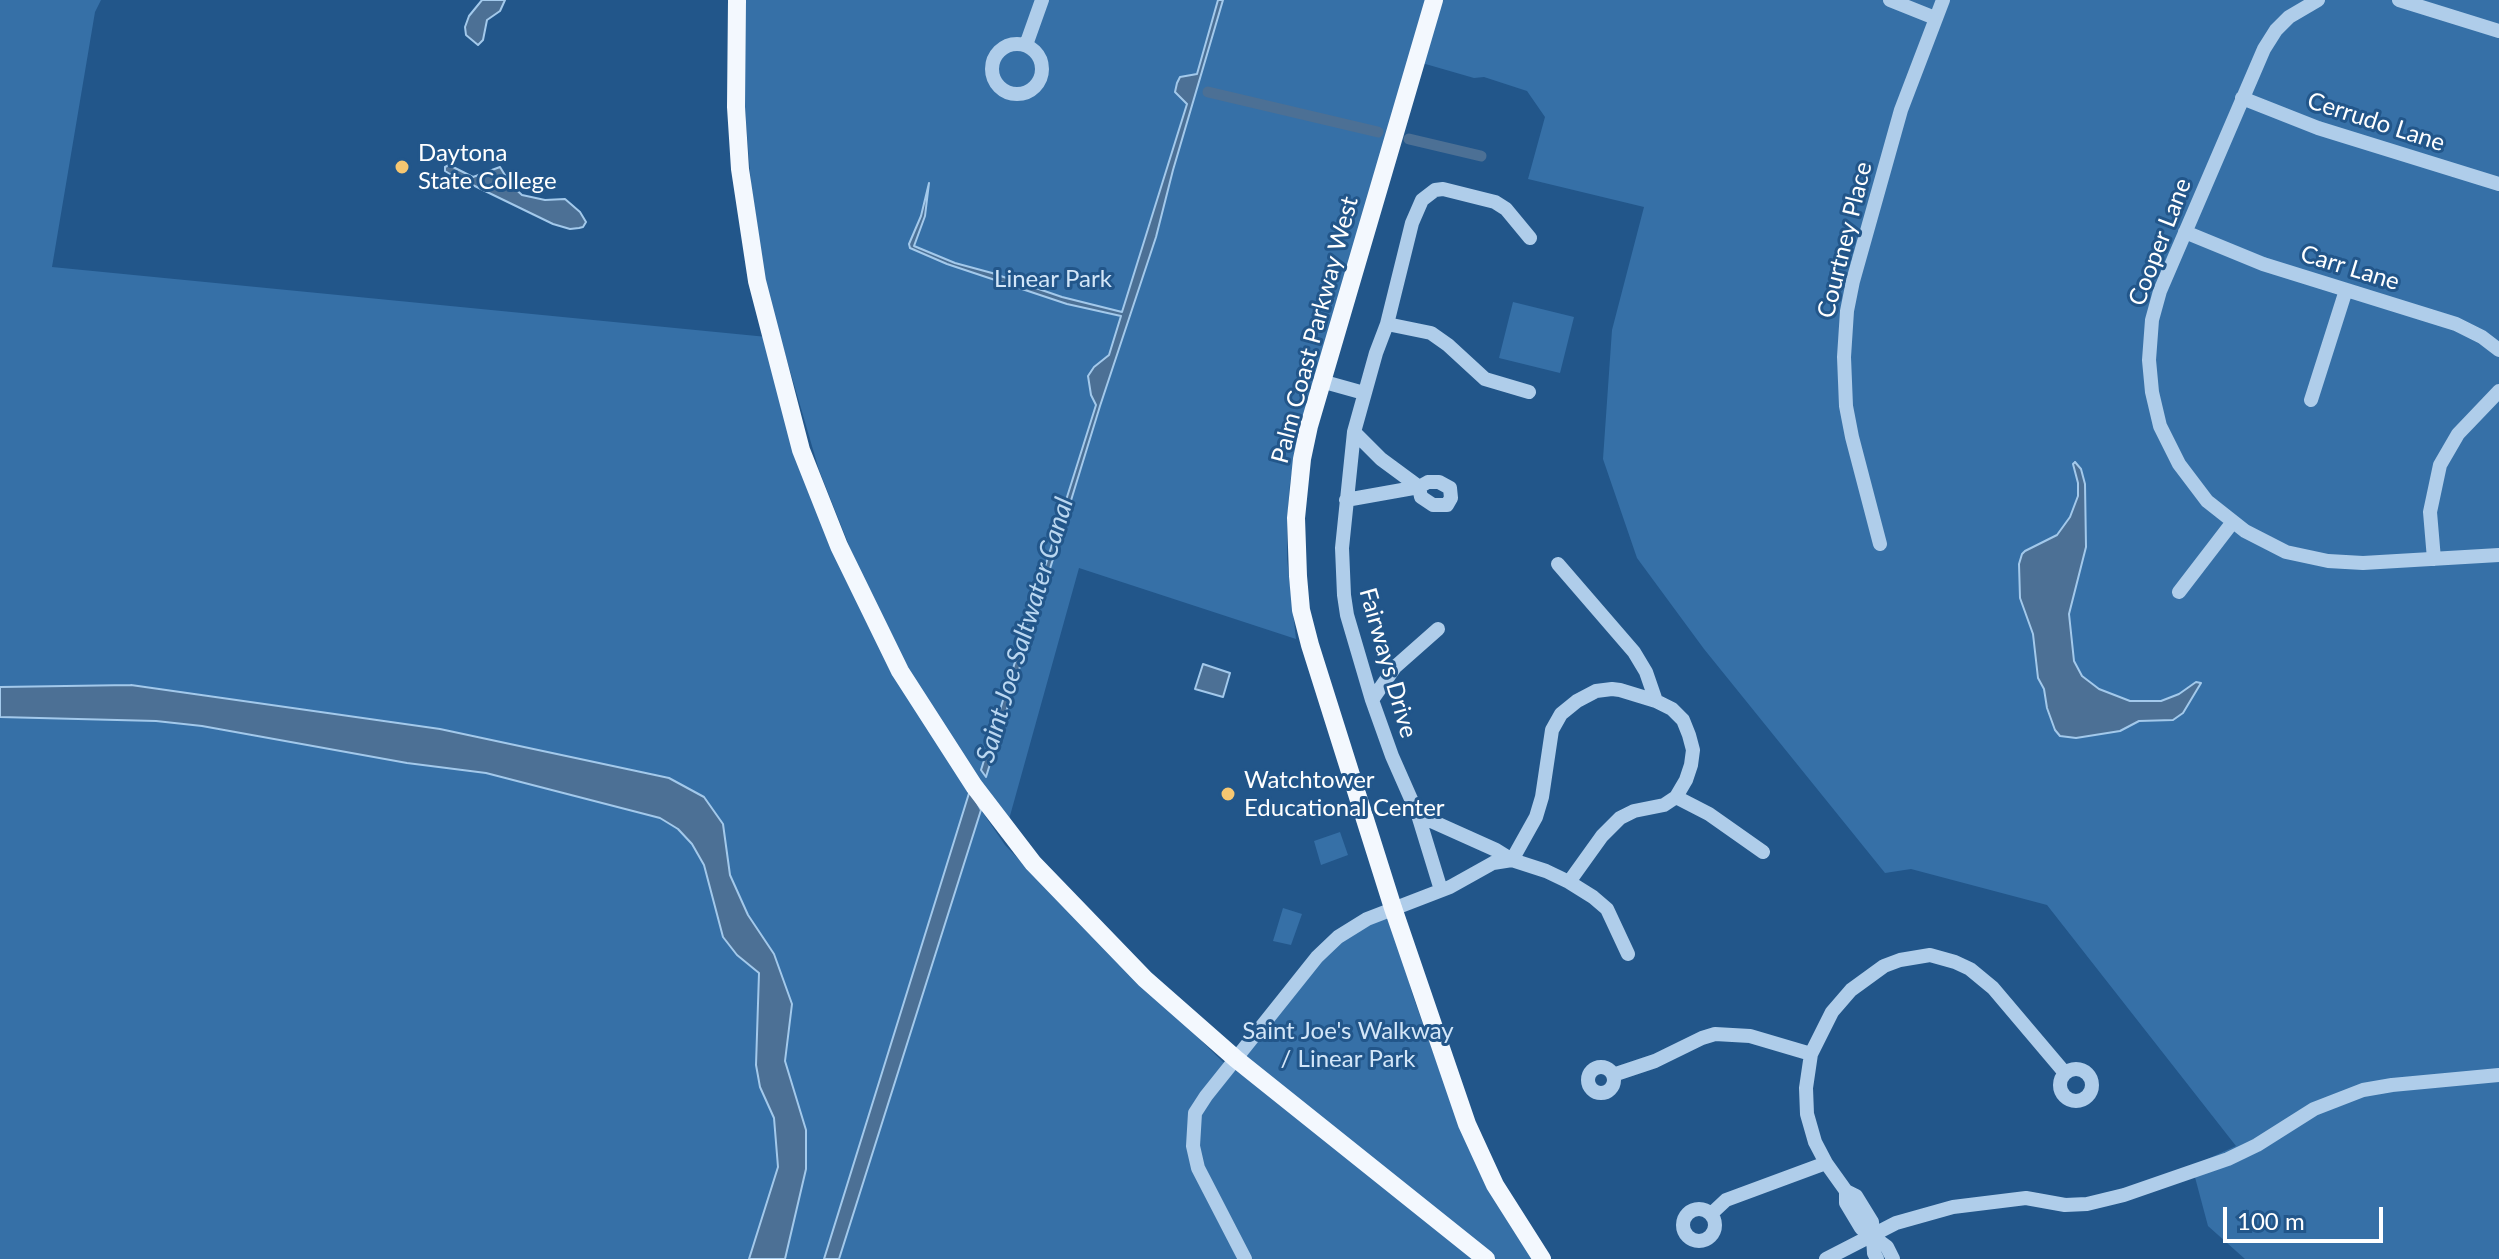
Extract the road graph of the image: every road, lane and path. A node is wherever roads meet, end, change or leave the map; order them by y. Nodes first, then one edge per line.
1 (737, 0) edge
2 (1042, 0) edge
3 (1434, 0) edge
4 (1890, 0) edge
5 (1943, 0) edge
6 (2318, 0) edge
7 (2399, 0) edge
8 (1935, 18) junction
9 (2499, 31) edge
10 (1026, 45) dead end
11 (2242, 98) junction
12 (2499, 184) edge
13 (2185, 232) junction
14 (1530, 238) dead end
15 (2346, 290) junction
16 (1387, 324) junction
17 (2499, 350) edge
18 (1321, 381) junction
19 (2499, 391) edge
20 (1529, 392) dead end
21 (1364, 393) junction
22 (2311, 400) dead end
23 (1354, 432) junction
24 (1346, 500) junction
25 (2232, 523) junction
26 (1880, 544) dead end
27 (2499, 555) edge
28 (2434, 559) junction
29 (1558, 564) dead end
30 (2179, 592) dead end
31 (1438, 629) dead end
32 (1372, 700) junction
33 (1656, 701) junction
34 (1676, 797) junction
35 (1418, 815) junction
36 (1763, 852) dead end
37 (1512, 860) junction
38 (1569, 882) junction
39 (1441, 890) junction
40 (1393, 908) junction
41 (1628, 954) dead end
42 (1811, 1054) junction
43 (1236, 1059) junction
44 (2065, 1073) dead end
45 (1613, 1075) dead end
46 (2499, 1075) edge
47 (1826, 1163) junction
48 (1711, 1214) dead end
49 (1872, 1234) junction
50 (1245, 1259) edge
51 (1486, 1259) edge
52 (1542, 1259) edge
53 (1826, 1259) edge
54 (1877, 1259) edge
55 (1893, 1259) edge

1 - 43 main road
2 - 10 street
3 - 18 main road, Palm Coast Parkway West
4 - 8 street
5 - 8 street, Courtney Place
6 - 11 street, Cooper Lane
7 - 9 street
8 - 26 street, Courtney Place
11 - 12 street, Cerrudo Lane
11 - 13 street, Cooper Lane
13 - 15 street, Carr Lane
13 - 25 street, Cooper Lane
14 - 16 street, Fairways Drive
15 - 17 street, Carr Lane
15 - 22 street
16 - 20 street
16 - 21 street, Fairways Drive
18 - 21 street
18 - 40 main road, Palm Coast Parkway West
19 - 28 street
21 - 23 street, Fairways Drive
23 - 24 street, Fairways Drive
23 - 24 street
24 - 32 street, Fairways Drive
25 - 28 street, Cooper Lane
25 - 30 street
27 - 28 street, Cooper Lane
29 - 33 street
31 - 32 street
32 - 35 street, Fairways Drive
33 - 34 street
33 - 37 street
34 - 36 street
34 - 38 street
35 - 37 street
35 - 39 street, Fairways Drive
37 - 38 street
37 - 39 street
38 - 41 street
39 - 40 street
40 - 43 street
40 - 52 main road, Palm Coast Parkway West
42 - 44 street
42 - 45 street
42 - 47 street
43 - 50 street
43 - 51 main road
46 - 49 street
47 - 48 street
47 - 49 street
49 - 53 street
49 - 54 street
49 - 55 street

